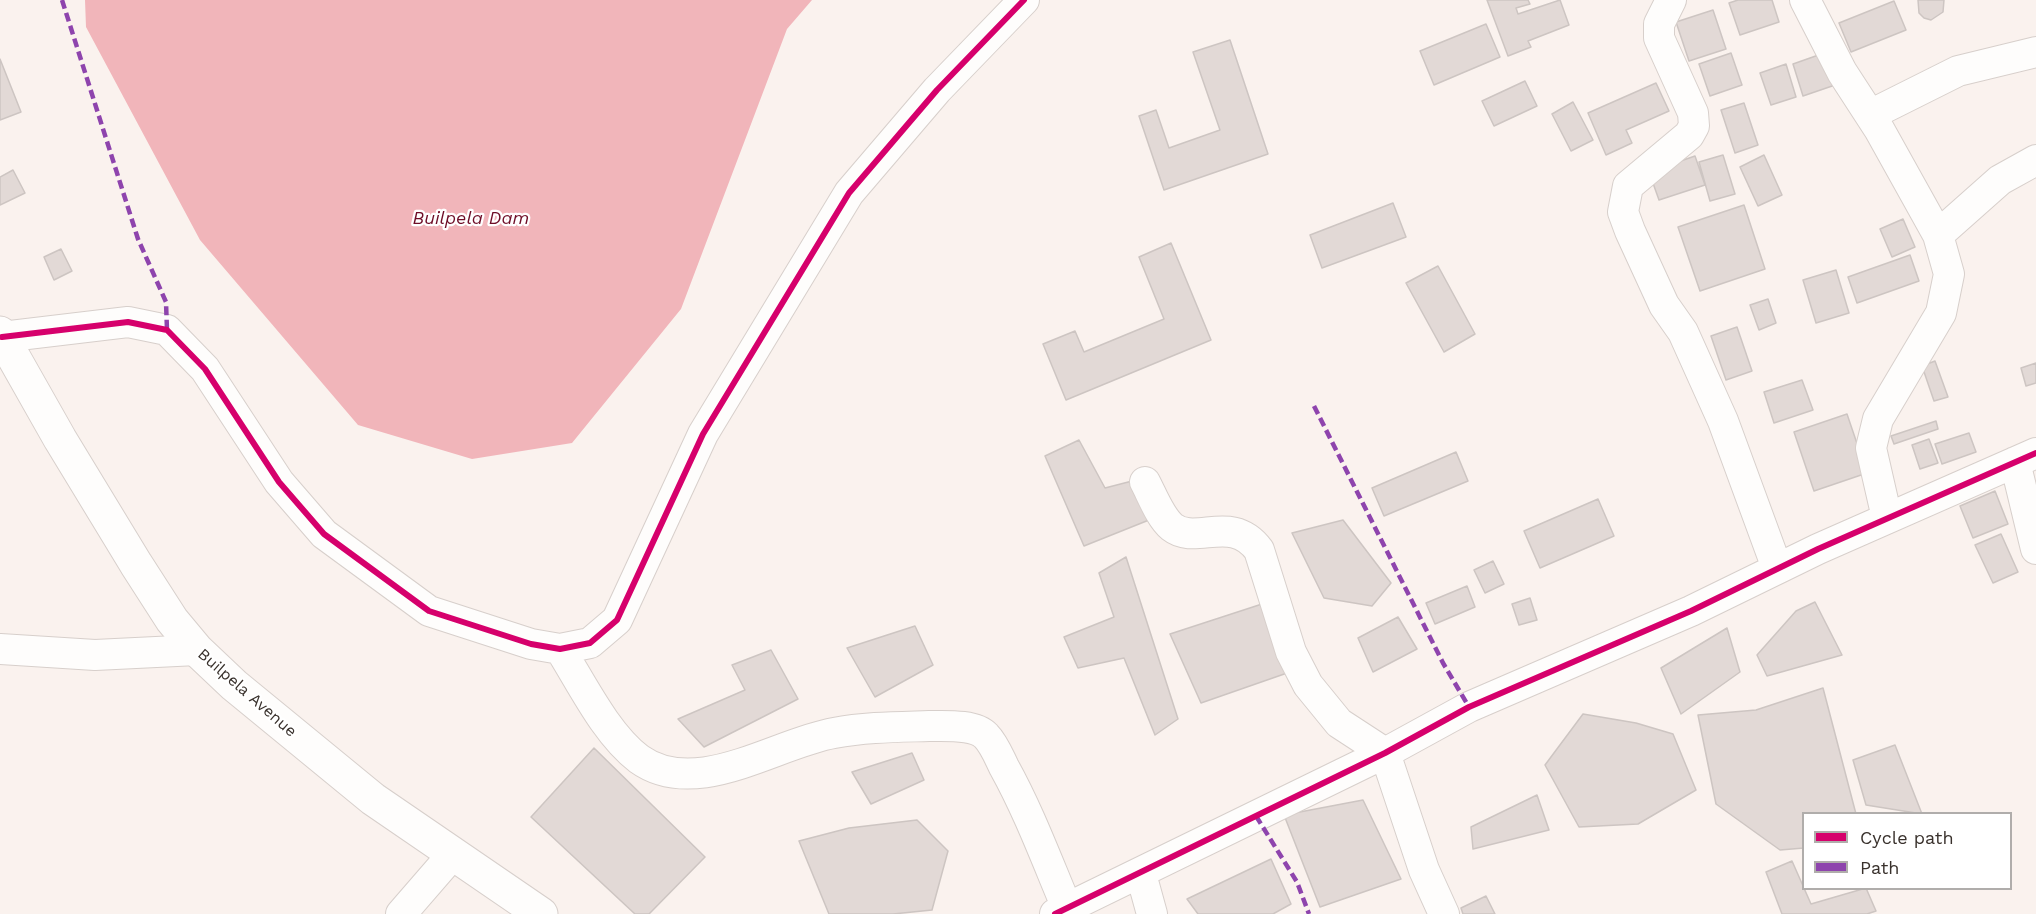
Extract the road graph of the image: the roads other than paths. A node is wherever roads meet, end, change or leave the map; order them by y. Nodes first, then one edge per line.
1 (1024, 0) edge
2 (1671, 0) edge
3 (1805, 0) edge
4 (2036, 52) edge
5 (1870, 115) junction
6 (2036, 160) edge
7 (1938, 235) junction
8 (1, 335) edge
9 (2026, 458) edge
10 (1145, 482) dead end
11 (1887, 518) junction
12 (2036, 549) edge
13 (1777, 568) junction
14 (0, 649) edge
15 (560, 649) junction
16 (197, 650) junction
17 (1385, 753) junction
18 (453, 854) junction
19 (1141, 874) junction
20 (1061, 911) edge
21 (401, 914) edge
22 (541, 914) edge
23 (1152, 914) edge
24 (1444, 914) edge

1 - 15 street
2 - 13 street
3 - 5 street
4 - 5 street
5 - 7 street
6 - 7 street
7 - 11 street
8 - 15 street
8 - 16 street, Builpela Avenue
9 - 11 street
9 - 12 street
10 - 17 street
11 - 13 street
13 - 17 street
14 - 16 street
15 - 20 street
16 - 18 street, Builpela Avenue
17 - 19 street
17 - 24 street
18 - 21 street
18 - 22 street, Builpela Avenue
19 - 20 street
19 - 23 street

